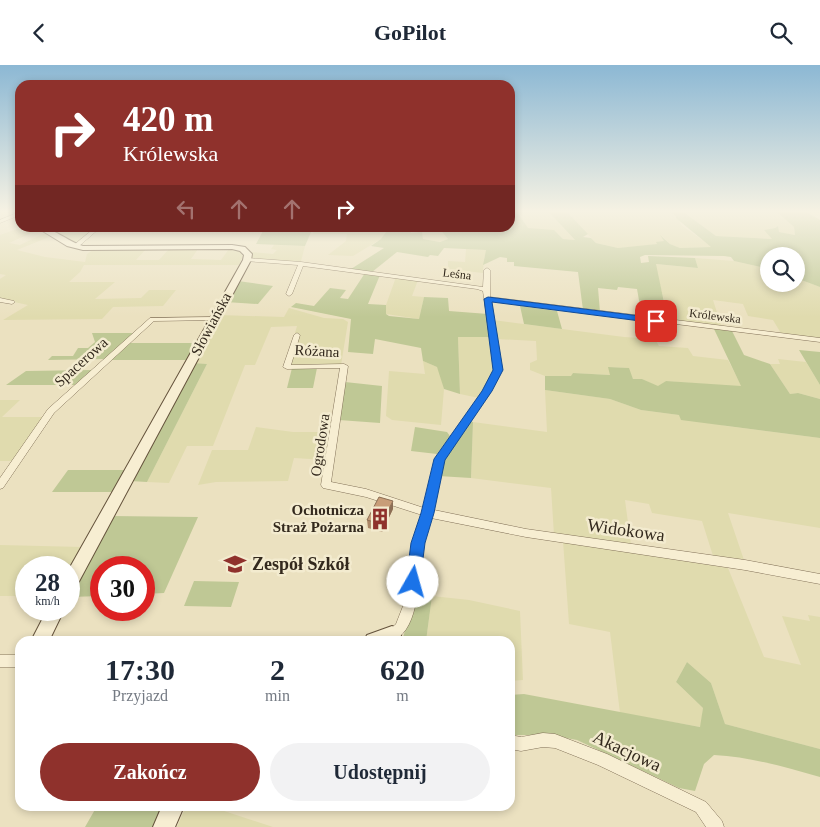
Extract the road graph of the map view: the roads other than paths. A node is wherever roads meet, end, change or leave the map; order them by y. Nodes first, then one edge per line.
1 (79, 247) edge
2 (247, 260) junction
3 (300, 264) junction
4 (487, 270) dead end
5 (289, 294) dead end
6 (487, 295) junction
7 (0, 300) edge
8 (12, 302) dead end
9 (214, 319) junction
10 (297, 335) dead end
11 (820, 340) edge
12 (344, 366) joint
13 (0, 485) edge
14 (428, 513) junction
15 (80, 564) edge
16 (820, 579) edge
17 (50, 621) edge
18 (43, 636) edge
19 (395, 636) edge
20 (0, 661) edge
21 (15, 661) edge
22 (515, 743) edge
23 (171, 811) edge
24 (164, 827) edge
25 (716, 827) edge

1 - 2 street
2 - 3 street, Leśna
2 - 9 street, Słowiańska
3 - 5 street
3 - 6 street, Leśna
4 - 6 street
6 - 11 street, Królewska
6 - 14 street
7 - 8 street
9 - 13 street, Spacerowa
9 - 15 street, Słowiańska
10 - 12 street, Różana
12 - 14 street, Ogrodowa
14 - 16 street, Widokowa
14 - 19 street
17 - 18 street
20 - 21 street
22 - 25 street, Akacjowa
23 - 24 street

